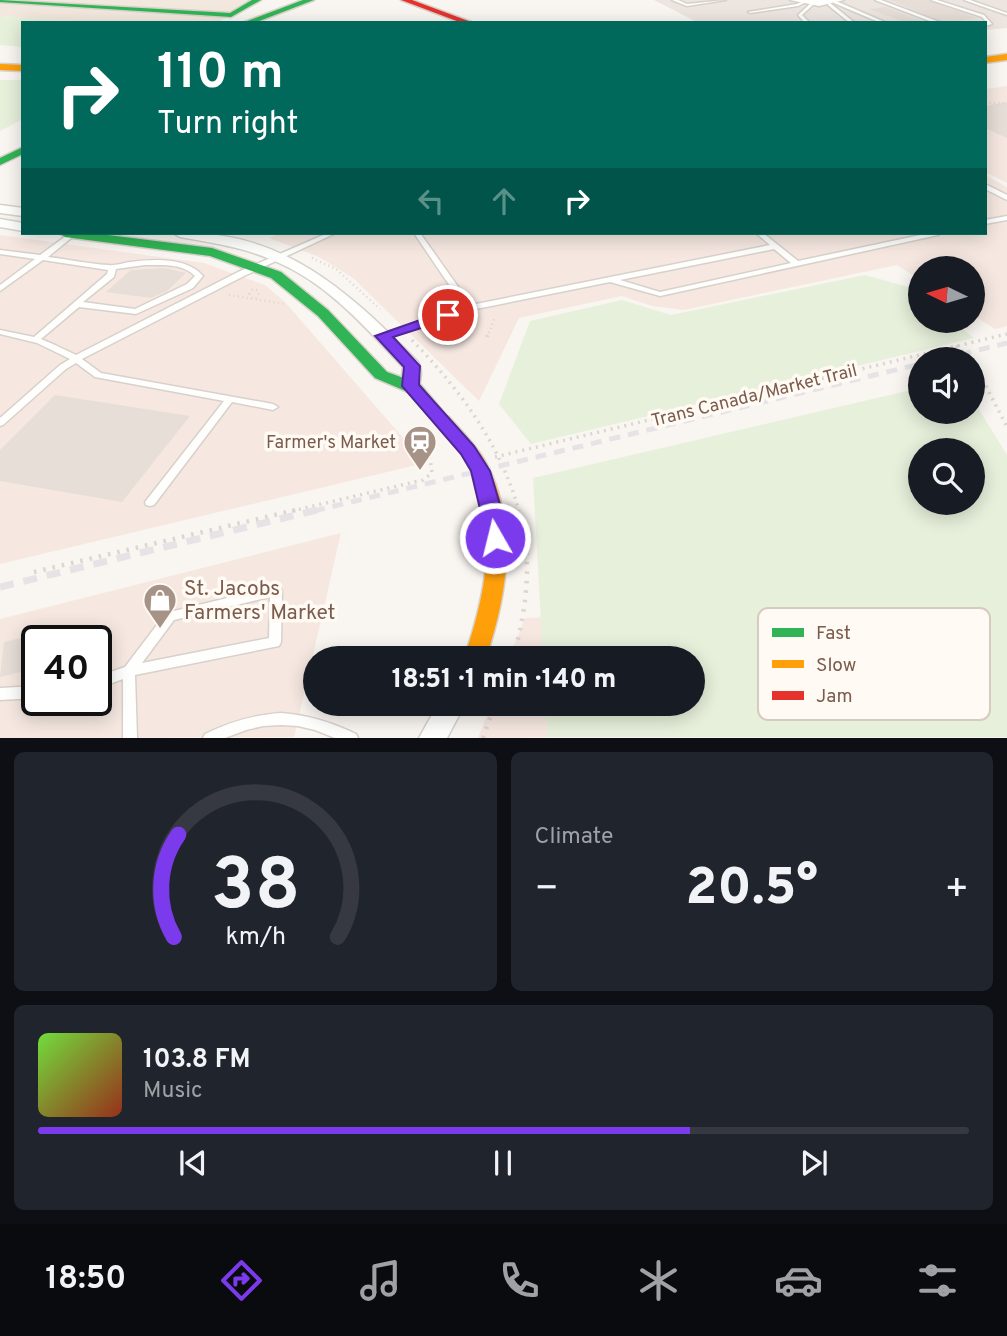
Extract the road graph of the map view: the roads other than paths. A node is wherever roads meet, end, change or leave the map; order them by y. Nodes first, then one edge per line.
1 (0, 0) edge
2 (257, 0) edge
3 (310, 0) edge
4 (674, 0) edge
5 (724, 0) edge
6 (877, 0) edge
7 (933, 0) edge
8 (966, 0) edge
9 (327, 1) edge
10 (799, 1) edge
11 (398, 2) edge
12 (834, 2) edge
13 (813, 3) junction
14 (149, 5) edge
15 (751, 12) dead end
16 (1007, 14) edge
17 (252, 21) edge
18 (275, 21) edge
19 (433, 21) edge
20 (463, 21) edge
21 (806, 21) edge
22 (851, 21) edge
23 (880, 21) edge
24 (935, 21) edge
25 (987, 25) edge
26 (1007, 41) edge
27 (987, 44) edge
28 (0, 53) edge
29 (21, 55) edge
30 (1007, 57) edge
31 (987, 60) edge
32 (0, 66) edge
33 (21, 71) edge
34 (21, 71) edge
35 (0, 72) edge
36 (21, 136) edge
37 (0, 148) edge
38 (21, 151) edge
39 (0, 162) edge
40 (987, 187) edge
41 (1007, 198) edge
42 (0, 209) edge
43 (21, 212) edge
44 (1007, 218) edge
45 (987, 222) edge
46 (0, 223) edge
47 (21, 227) edge
48 (67, 235) edge
49 (84, 235) edge
50 (192, 235) edge
51 (328, 235) edge
52 (418, 235) edge
53 (762, 235) edge
54 (929, 235) edge
55 (776, 246) junction
56 (2, 252) edge
57 (282, 256) junction
58 (41, 258) junction
59 (797, 264) junction
60 (259, 266) junction
61 (112, 268) junction
62 (610, 280) junction
63 (0, 289) edge
64 (77, 304) junction
65 (469, 308) junction
66 (0, 332) edge
67 (383, 336) junction
68 (37, 338) junction
69 (78, 358) junction
70 (411, 386) junction
71 (230, 399) junction
72 (273, 407) dead end
73 (0, 411) edge
74 (11, 413) junction
75 (0, 423) edge
76 (150, 502) dead end
77 (480, 646) edge
78 (129, 671) junction
79 (112, 677) edge
80 (21, 693) edge
81 (0, 694) edge
82 (445, 716) edge
83 (130, 737) edge
84 (210, 737) edge
85 (351, 737) edge
86 (432, 737) edge

1 - 14 main road
2 - 14 main road
3 - 17 main road
4 - 5 lane
6 - 24 lane
7 - 25 lane
8 - 16 lane
9 - 18 main road
10 - 13 street
10 - 15 lane
11 - 19 main road
11 - 20 main road
12 - 13 street
12 - 22 lane
12 - 23 lane
13 - 21 lane
26 - 27 main road
28 - 29 main road
30 - 31 main road
32 - 33 main road
34 - 35 main road
36 - 37 main road
38 - 39 main road
40 - 41 lane
42 - 43 street
44 - 45 lane
46 - 47 street
48 - 58 lane
49 - 60 main road
50 - 57 street
51 - 57 lane
52 - 65 lane
53 - 55 lane
54 - 59 lane
55 - 59 lane
55 - 62 lane
56 - 58 lane
57 - 60 lane
57 - 67 street
58 - 61 lane
58 - 63 lane
59 - 62 lane
60 - 69 lane
60 - 70 main road
61 - 64 lane
61 - 64 lane
62 - 65 lane
64 - 68 lane
65 - 67 lane
66 - 68 lane
67 - 70 street
68 - 69 lane
69 - 71 lane
69 - 74 lane
70 - 77 main road
71 - 72 lane
71 - 76 lane
73 - 74 lane
74 - 75 lane
78 - 78 lane
78 - 79 lane
78 - 83 lane
80 - 81 lane
82 - 86 street
84 - 85 lane

